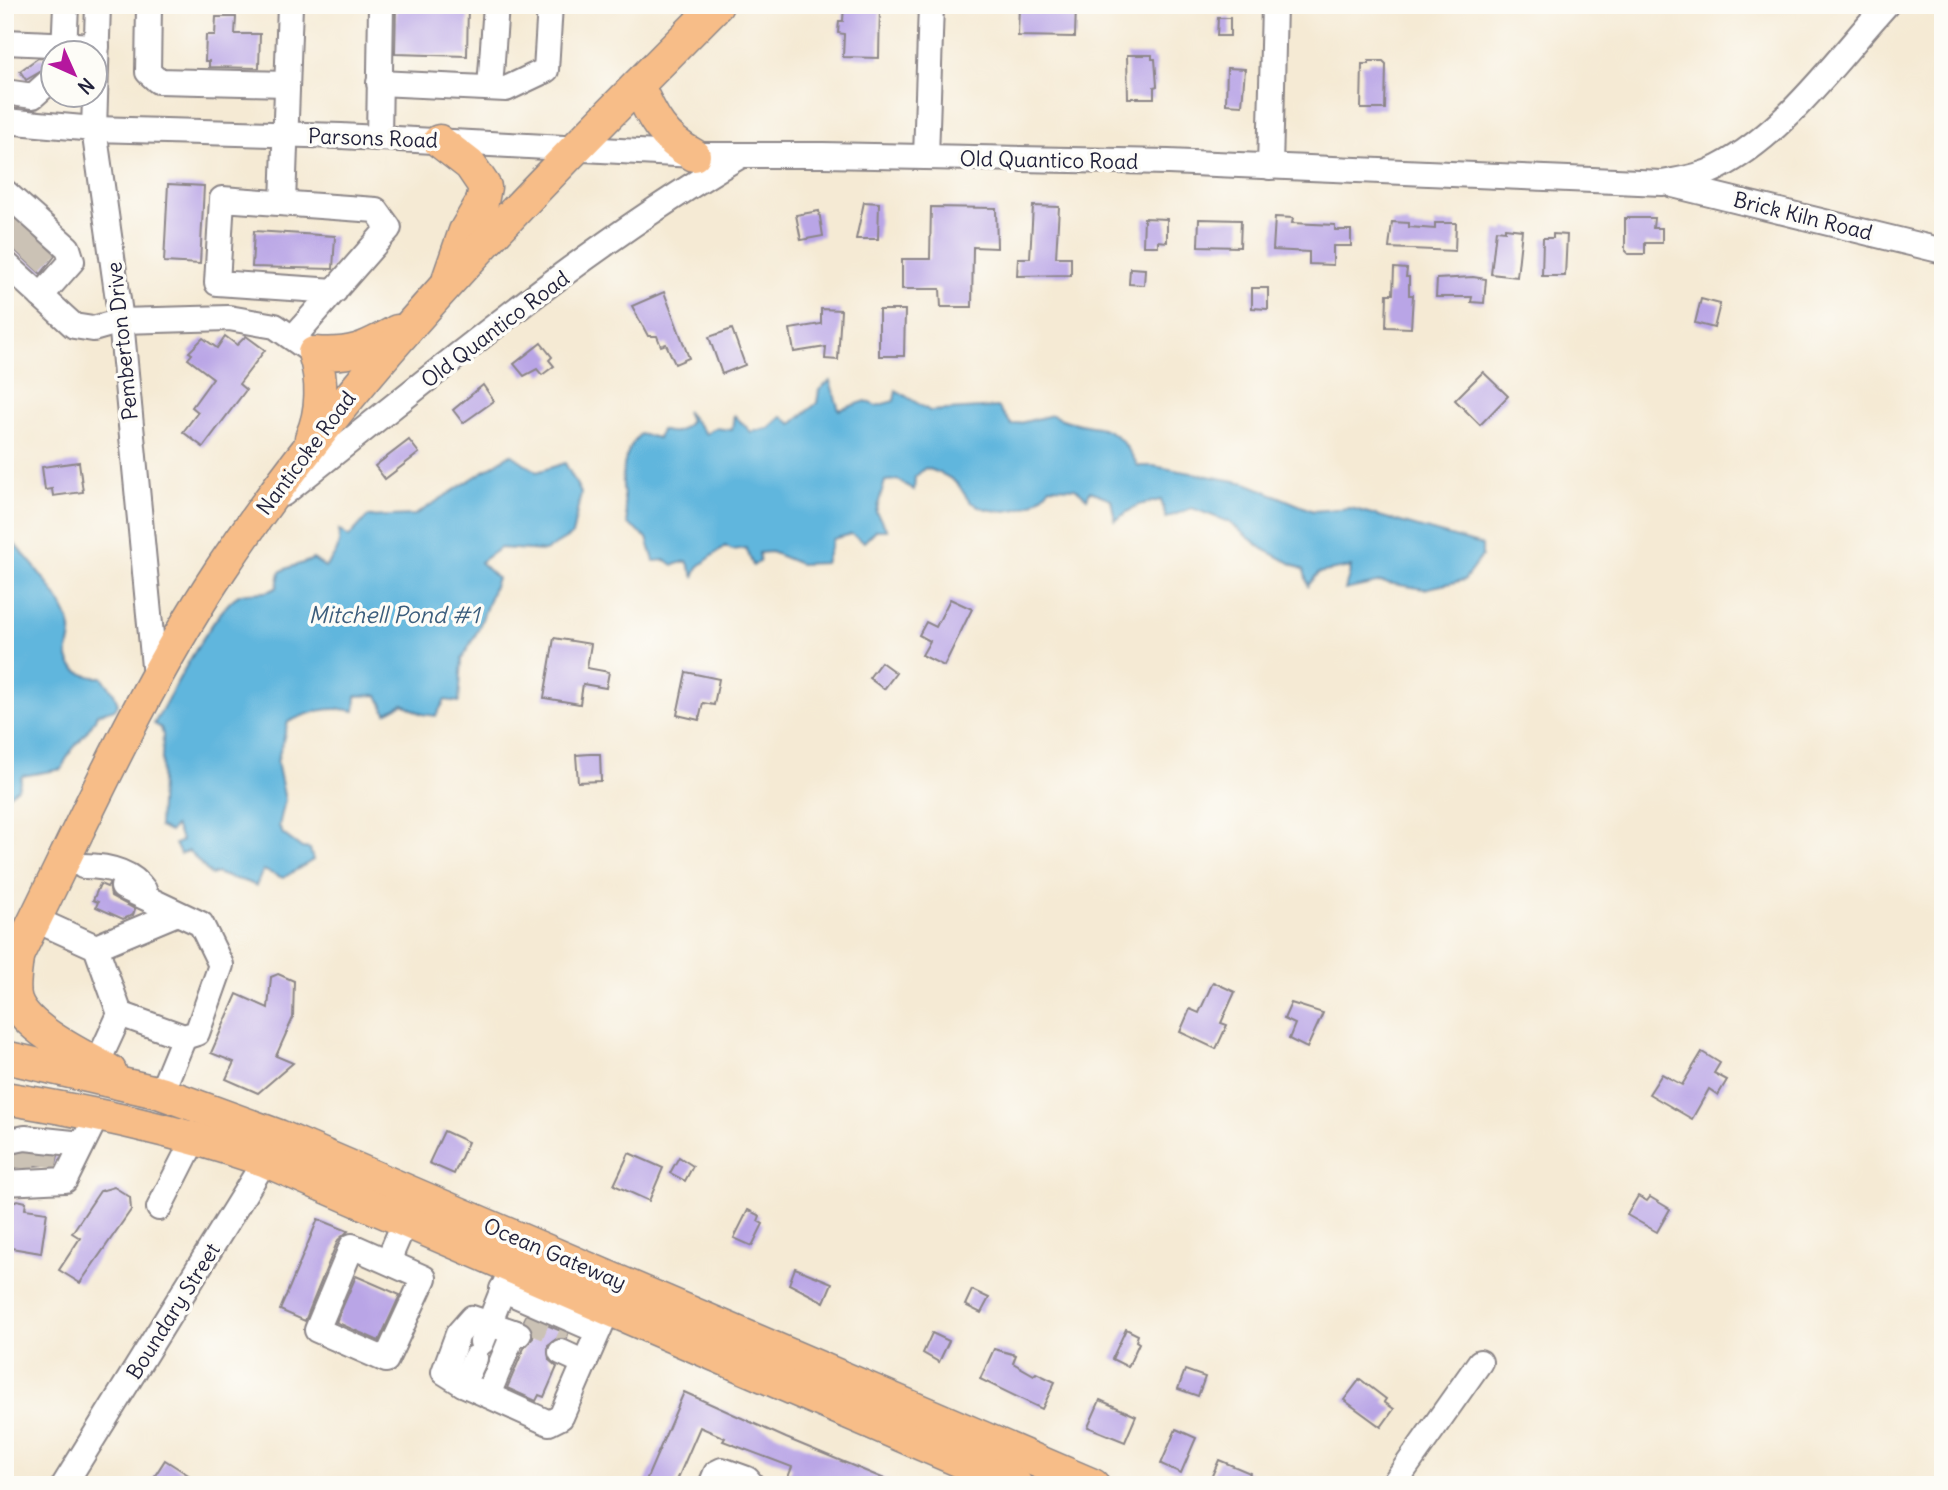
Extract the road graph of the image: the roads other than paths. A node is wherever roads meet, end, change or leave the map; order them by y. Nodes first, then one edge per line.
1 (66, 5) edge
2 (98, 5) edge
3 (149, 5) edge
4 (290, 5) edge
5 (381, 5) edge
6 (496, 5) edge
7 (550, 5) edge
8 (717, 5) edge
9 (931, 5) edge
10 (1274, 5) edge
11 (1886, 5) edge
12 (64, 38) edge
13 (97, 38) edge
14 (5, 42) edge
15 (38, 45) edge
16 (379, 83) junction
17 (287, 84) junction
18 (638, 85) junction
19 (491, 89) junction
20 (5, 92) edge
21 (38, 92) edge
22 (95, 108) edge
23 (5, 121) edge
24 (94, 129) junction
25 (285, 135) junction
26 (379, 138) junction
27 (439, 141) junction
28 (574, 150) junction
29 (694, 155) junction
30 (741, 156) junction
31 (926, 158) junction
32 (1269, 167) junction
33 (1662, 183) junction
34 (283, 203) junction
35 (23, 235) edge
36 (1943, 251) edge
37 (217, 283) junction
38 (446, 287) junction
39 (335, 291) junction
40 (41, 296) junction
41 (212, 318) junction
42 (121, 321) junction
43 (413, 322) junction
44 (304, 346) junction
45 (305, 452) junction
46 (260, 512) junction
47 (155, 677) junction
48 (73, 861) junction
49 (152, 902) junction
50 (175, 914) junction
51 (18, 945) edge
52 (96, 947) junction
53 (120, 1014) junction
54 (184, 1038) junction
55 (5, 1057) edge
56 (97, 1064) junction
57 (152, 1091) junction
58 (16, 1100) edge
59 (98, 1113) junction
60 (195, 1137) junction
61 (82, 1144) junction
62 (273, 1149) junction
63 (24, 1157) edge
64 (159, 1208) dead end
65 (405, 1221) junction
66 (388, 1262) junction
67 (492, 1314) junction
68 (595, 1338) junction
69 (564, 1345) tunnel mouth
70 (1479, 1362) dead end
71 (463, 1384) junction
72 (488, 1395) junction
73 (64, 1485) edge
74 (711, 1485) edge
75 (752, 1485) edge
76 (1016, 1485) edge
77 (1093, 1485) edge
78 (1393, 1485) edge

1 - 12 street
2 - 13 street, Pemberton Drive
3 - 17 street
4 - 17 street
5 - 16 street
6 - 19 street
7 - 19 street
8 - 18 main road, Nanticoke Road
9 - 31 street
10 - 32 street
11 - 33 street, Old Quantico Road
14 - 15 street
16 - 19 street
16 - 26 street
17 - 25 street
18 - 28 main road, Nanticoke Road
18 - 29 main road
20 - 21 street
22 - 24 street, Pemberton Drive
23 - 24 street, Parsons Road
24 - 25 street, Parsons Road
24 - 42 street, Pemberton Drive
25 - 26 street, Parsons Road
25 - 34 street
26 - 27 street, Parsons Road
27 - 28 street, Parsons Road
27 - 38 main road
28 - 29 street, Parsons Road
28 - 38 main road, Nanticoke Road
29 - 30 street, Parsons Road
30 - 31 street, Old Quantico Road
30 - 46 street, Old Quantico Road
31 - 32 street, Old Quantico Road
32 - 33 street, Old Quantico Road
33 - 36 street, Brick Kiln Road
34 - 37 street
34 - 39 street
35 - 40 street
35 - 40 street
37 - 39 street
37 - 41 street
38 - 43 main road, Nanticoke Road
39 - 44 street
40 - 42 street
41 - 42 street
41 - 44 street
42 - 47 street, Pemberton Drive
43 - 44 main road
43 - 45 main road, Nanticoke Road
44 - 45 main road
45 - 46 main road, Nanticoke Road
46 - 47 main road, Nanticoke Road
47 - 48 main road, Nanticoke Road
48 - 49 street
48 - 49 street
48 - 51 main road, Nanticoke Road
49 - 50 street
50 - 52 street
50 - 54 street
51 - 52 street
51 - 56 main road
52 - 53 street
53 - 54 street
53 - 56 street
54 - 57 street
55 - 57 main road, Ocean Gateway
56 - 57 main road
57 - 62 main road, Ocean Gateway
58 - 59 main road, Ocean Gateway
58 - 63 street
59 - 60 main road, Ocean Gateway
59 - 61 street
60 - 62 main road, Ocean Gateway
60 - 64 street
61 - 63 street
61 - 63 street
62 - 65 main road, Ocean Gateway
62 - 73 street, Boundary Street
62 - 77 main road, Ocean Gateway
65 - 66 street
65 - 67 main road, Ocean Gateway
66 - 66 street
67 - 68 main road, Ocean Gateway
67 - 71 street
67 - 71 street
67 - 72 street
68 - 69 street
68 - 72 street
68 - 76 main road, Ocean Gateway
70 - 78 street
71 - 72 street
74 - 75 street

